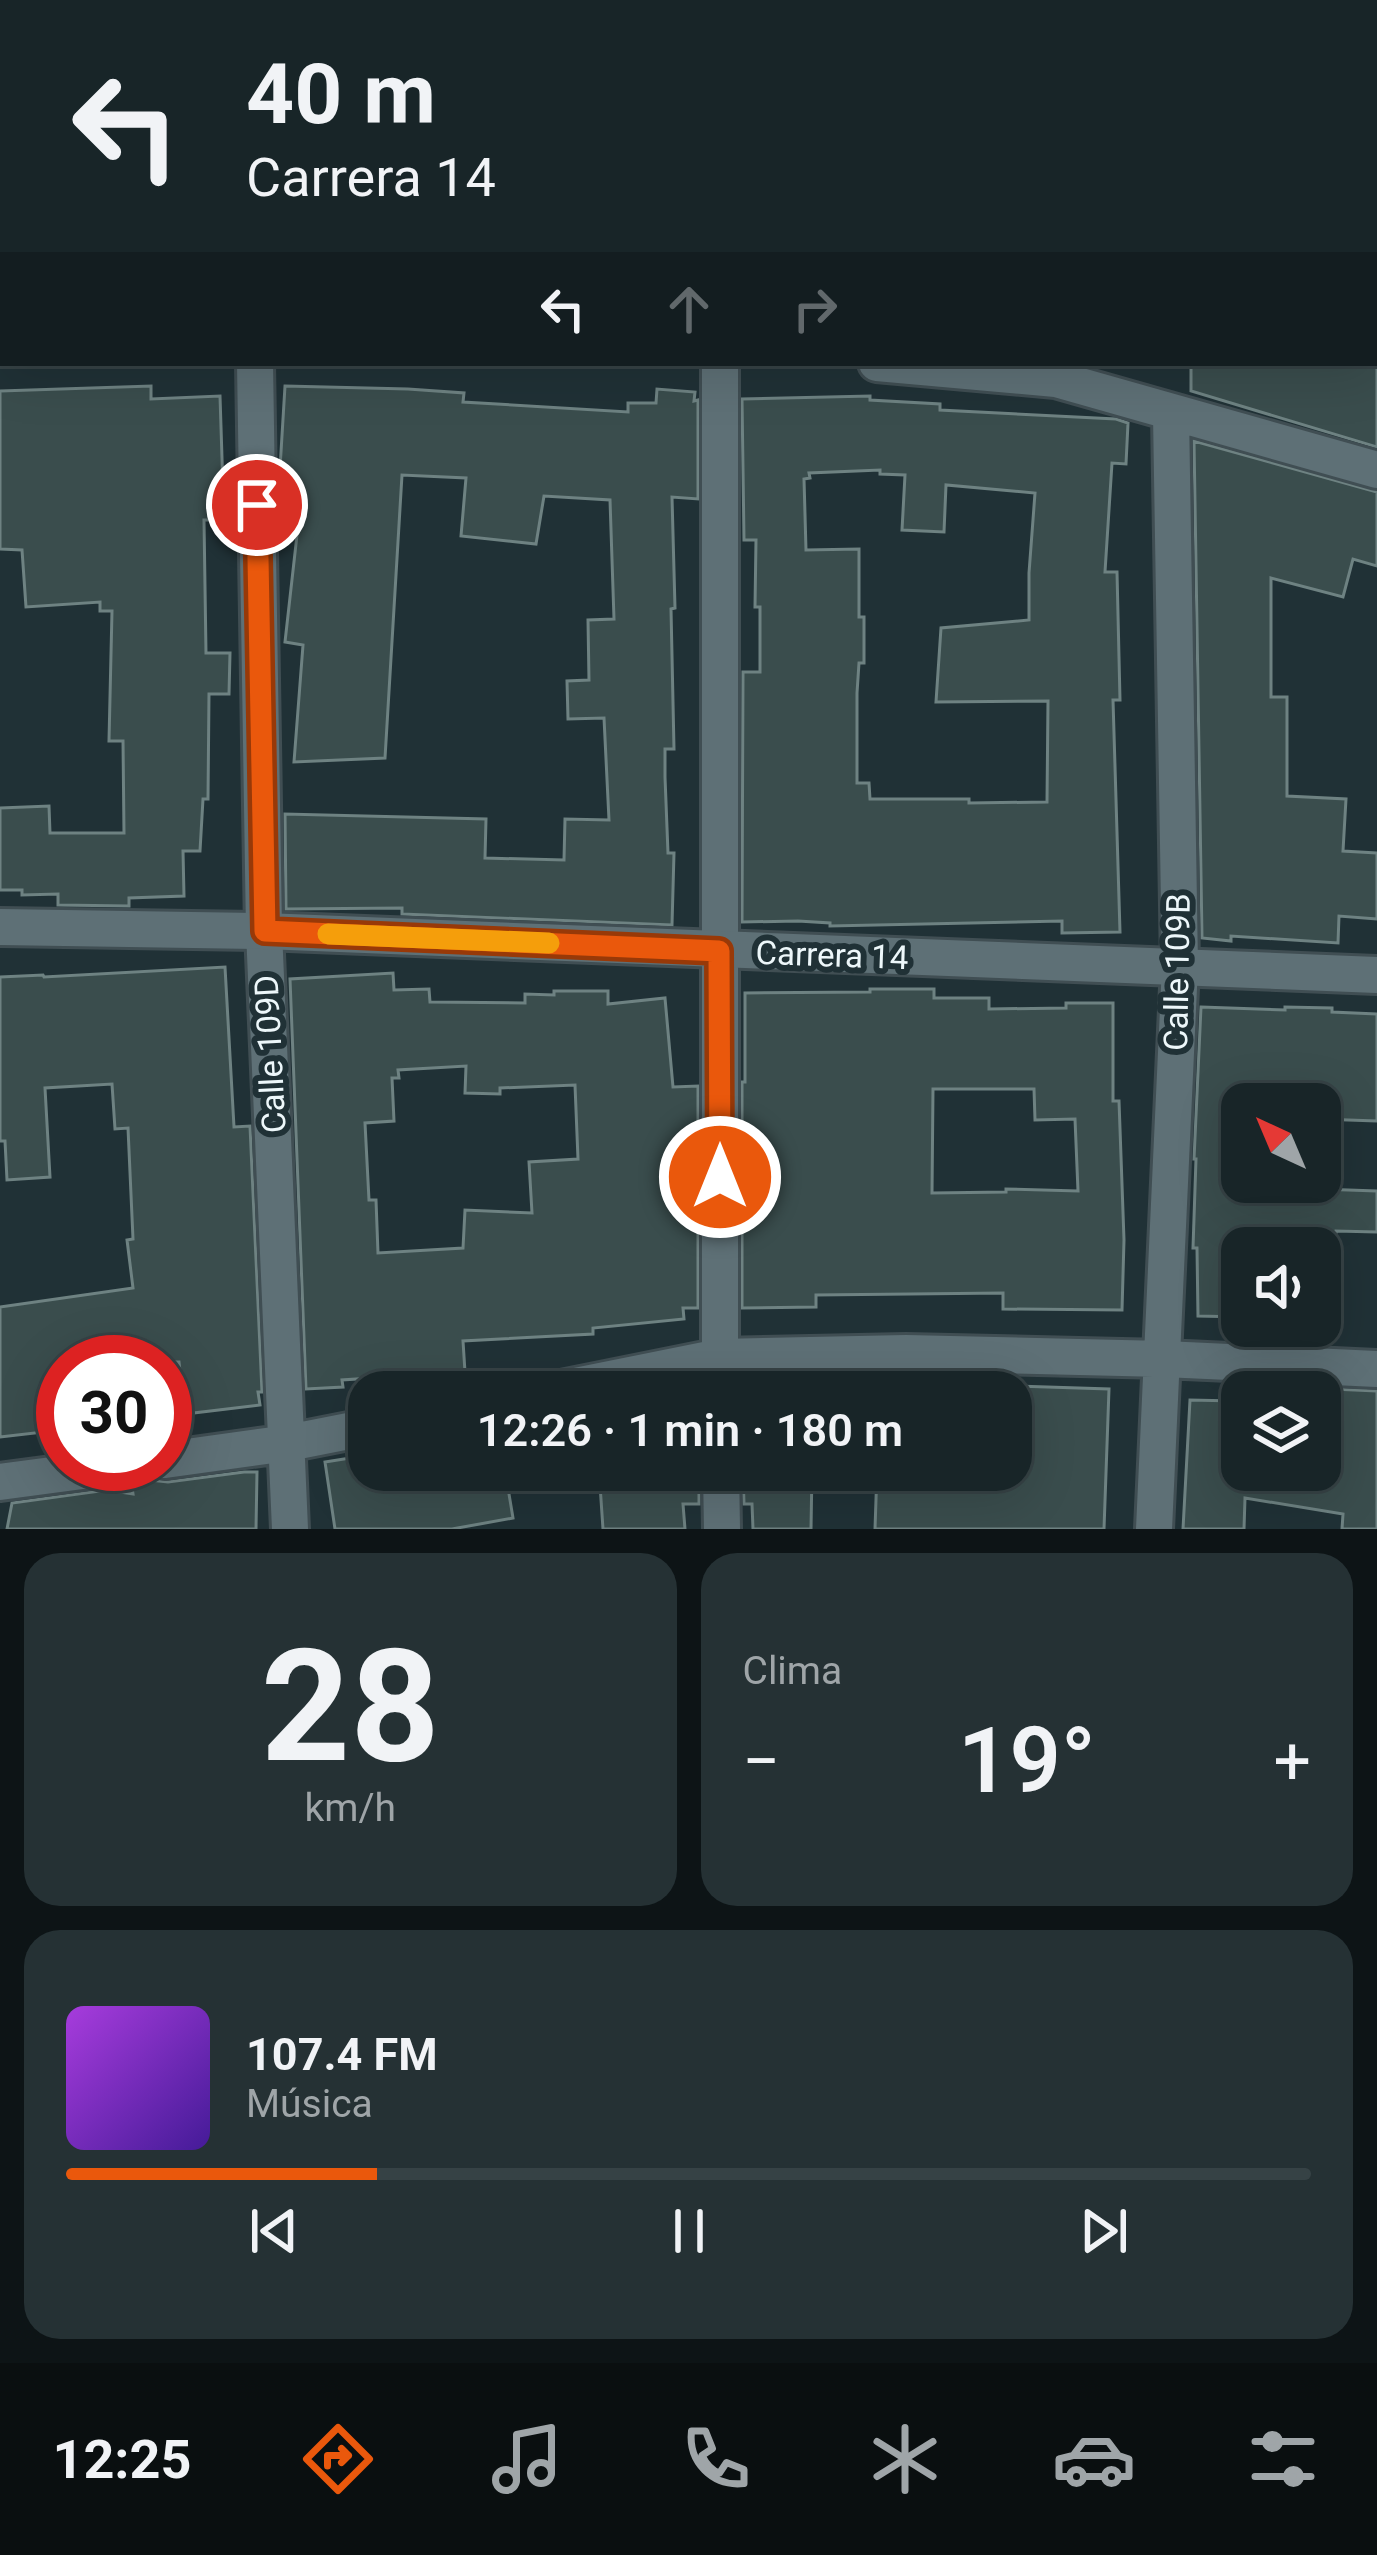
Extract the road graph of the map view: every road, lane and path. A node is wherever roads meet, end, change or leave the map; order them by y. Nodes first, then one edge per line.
1 (255, 366) edge
2 (720, 366) edge
3 (911, 366) edge
4 (1171, 414) junction
5 (1377, 470) edge
6 (0, 927) edge
7 (265, 931) junction
8 (719, 951) junction
9 (1180, 966) junction
10 (1377, 975) edge
11 (1164, 1359) junction
12 (1377, 1369) edge
13 (720, 1371) edge
14 (752, 1371) edge
15 (348, 1431) edge
16 (289, 1443) junction
17 (192, 1456) edge
18 (36, 1478) edge
19 (0, 1483) edge
20 (721, 1491) edge
21 (290, 1529) edge
22 (722, 1529) edge
23 (1154, 1529) edge

1 - 7 street, Calle 109D
2 - 8 street
3 - 4 street
4 - 5 street
4 - 9 street, Calle 109B
6 - 7 street, Carrera 14
7 - 8 street, Carrera 14
7 - 16 street, Calle 109D
8 - 9 street, Carrera 14
8 - 13 street
9 - 10 street, Carrera 14
9 - 11 street, Calle 109B
11 - 12 street
11 - 14 street
11 - 23 street, Calle 109B
15 - 16 street
16 - 17 street
16 - 21 street, Calle 109D
18 - 19 street
20 - 22 street

